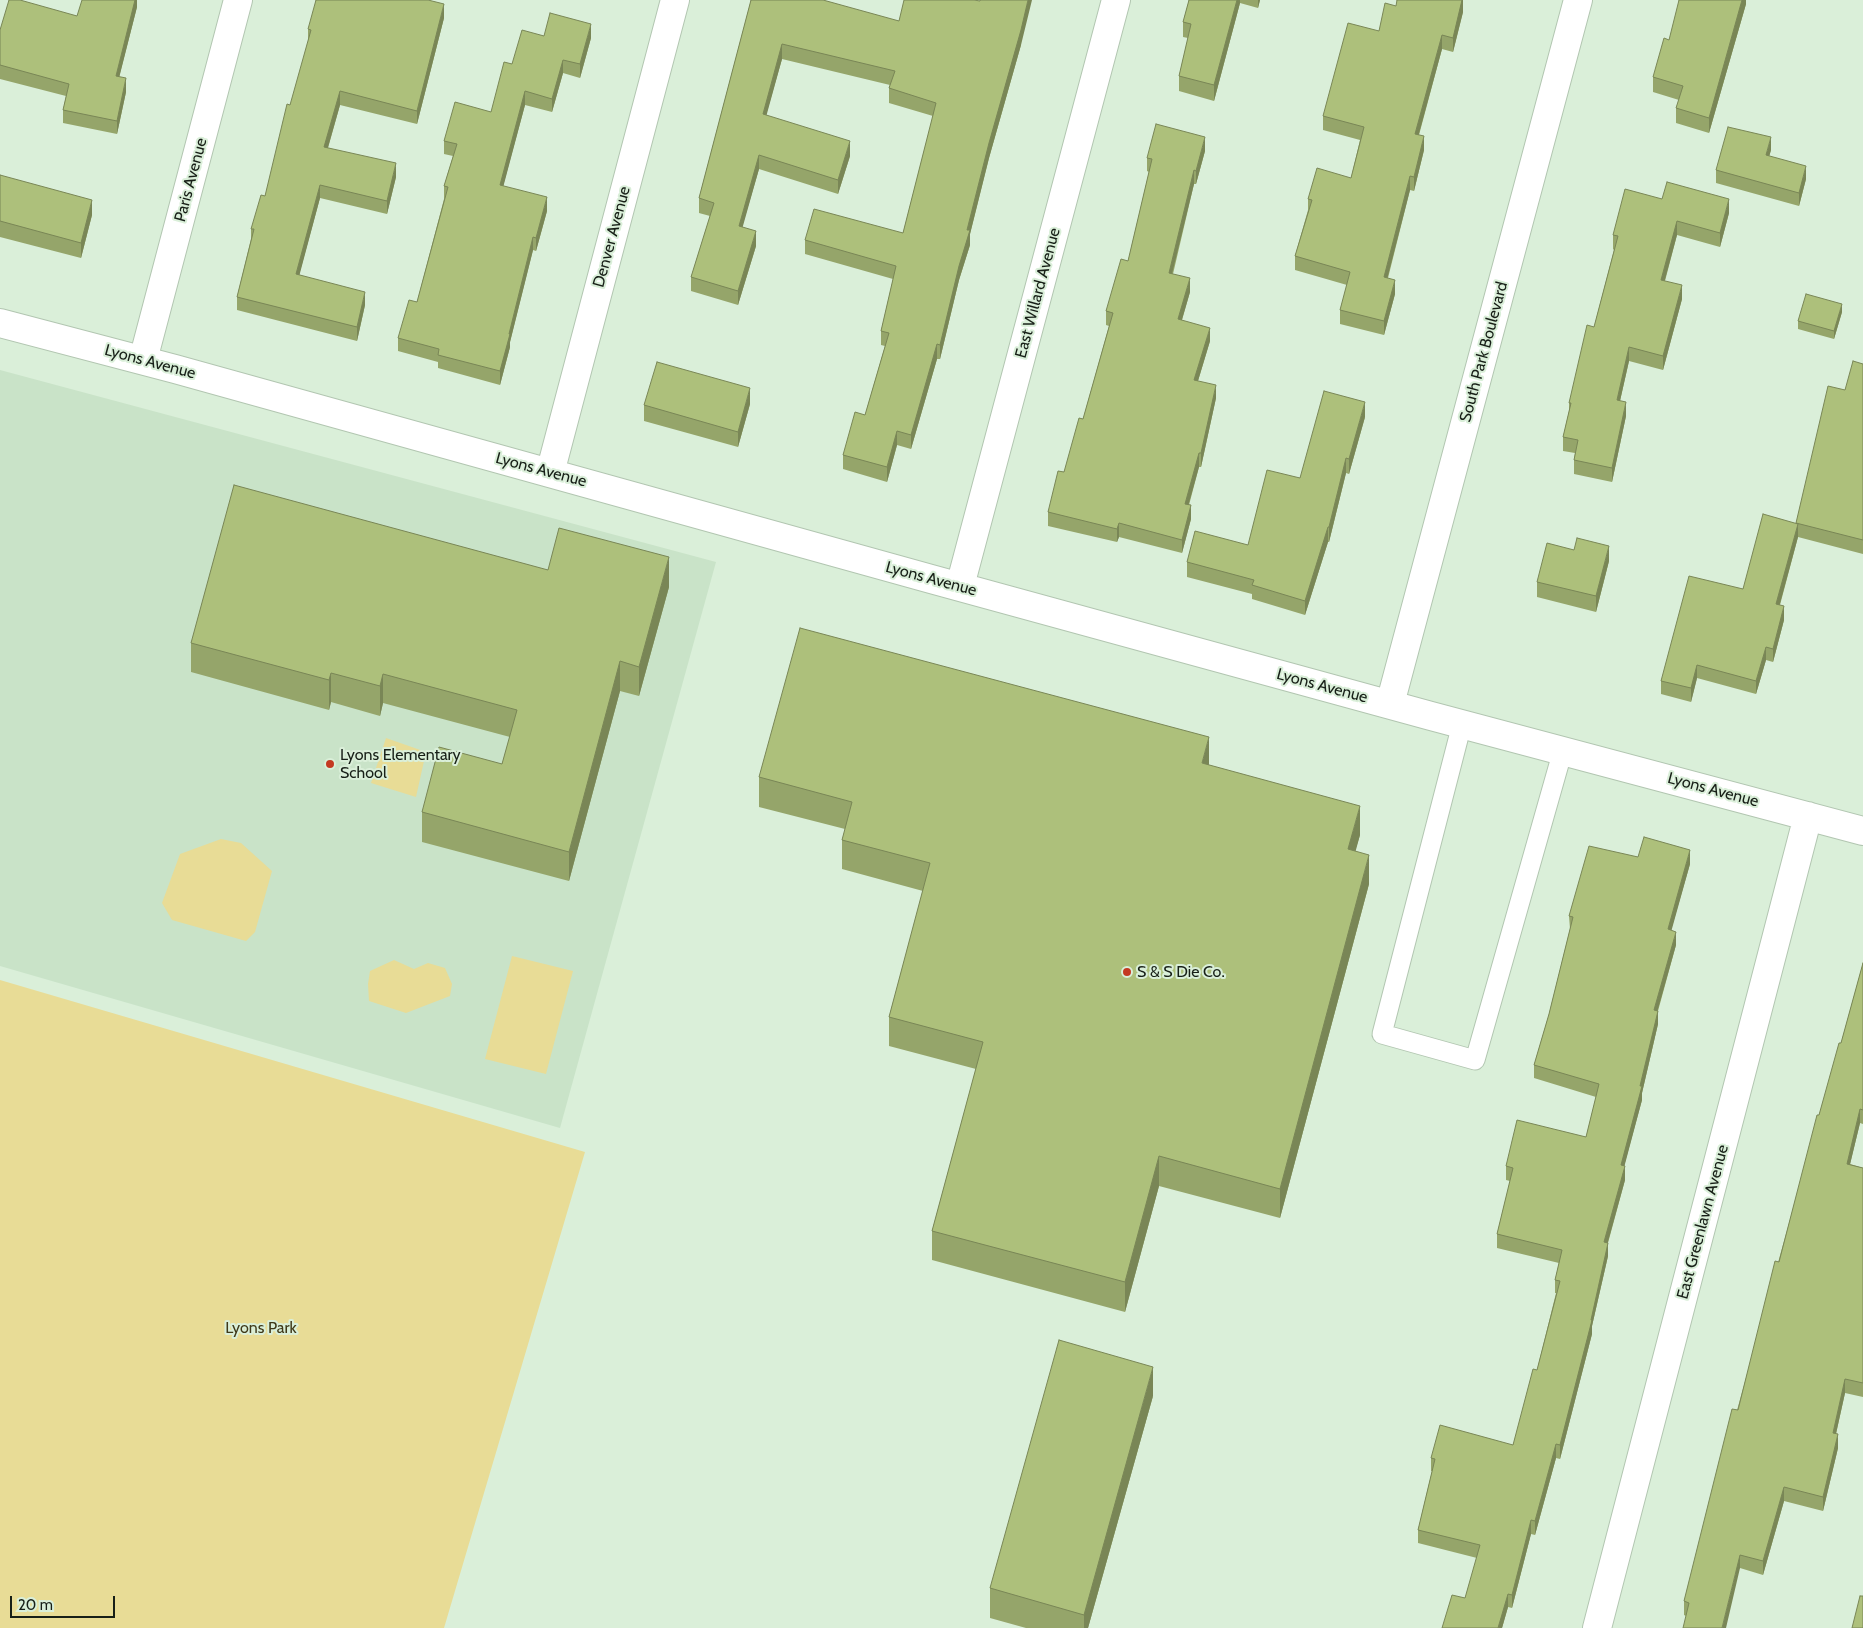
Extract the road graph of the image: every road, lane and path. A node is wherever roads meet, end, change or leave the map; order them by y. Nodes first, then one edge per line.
1 (238, 0) edge
2 (675, 0) edge
3 (1116, 0) edge
4 (1578, 0) edge
5 (0, 322) edge
6 (143, 360) junction
7 (550, 473) junction
8 (960, 586) junction
9 (1390, 704) junction
10 (1462, 724) junction
11 (1563, 750) junction
12 (1808, 816) junction
13 (1863, 831) edge
14 (1597, 1628) edge

1 - 6 street, Paris Avenue
2 - 7 street, Denver Avenue
3 - 8 street, East Willard Avenue
4 - 9 street, South Park Boulevard
5 - 6 street, Lyons Avenue
6 - 7 street, Lyons Avenue
7 - 8 street, Lyons Avenue
8 - 9 street, Lyons Avenue
9 - 10 street, Lyons Avenue
10 - 11 street, Lyons Avenue
10 - 11 lane
11 - 12 street, Lyons Avenue
12 - 13 street, Lyons Avenue
12 - 14 street, East Greenlawn Avenue

